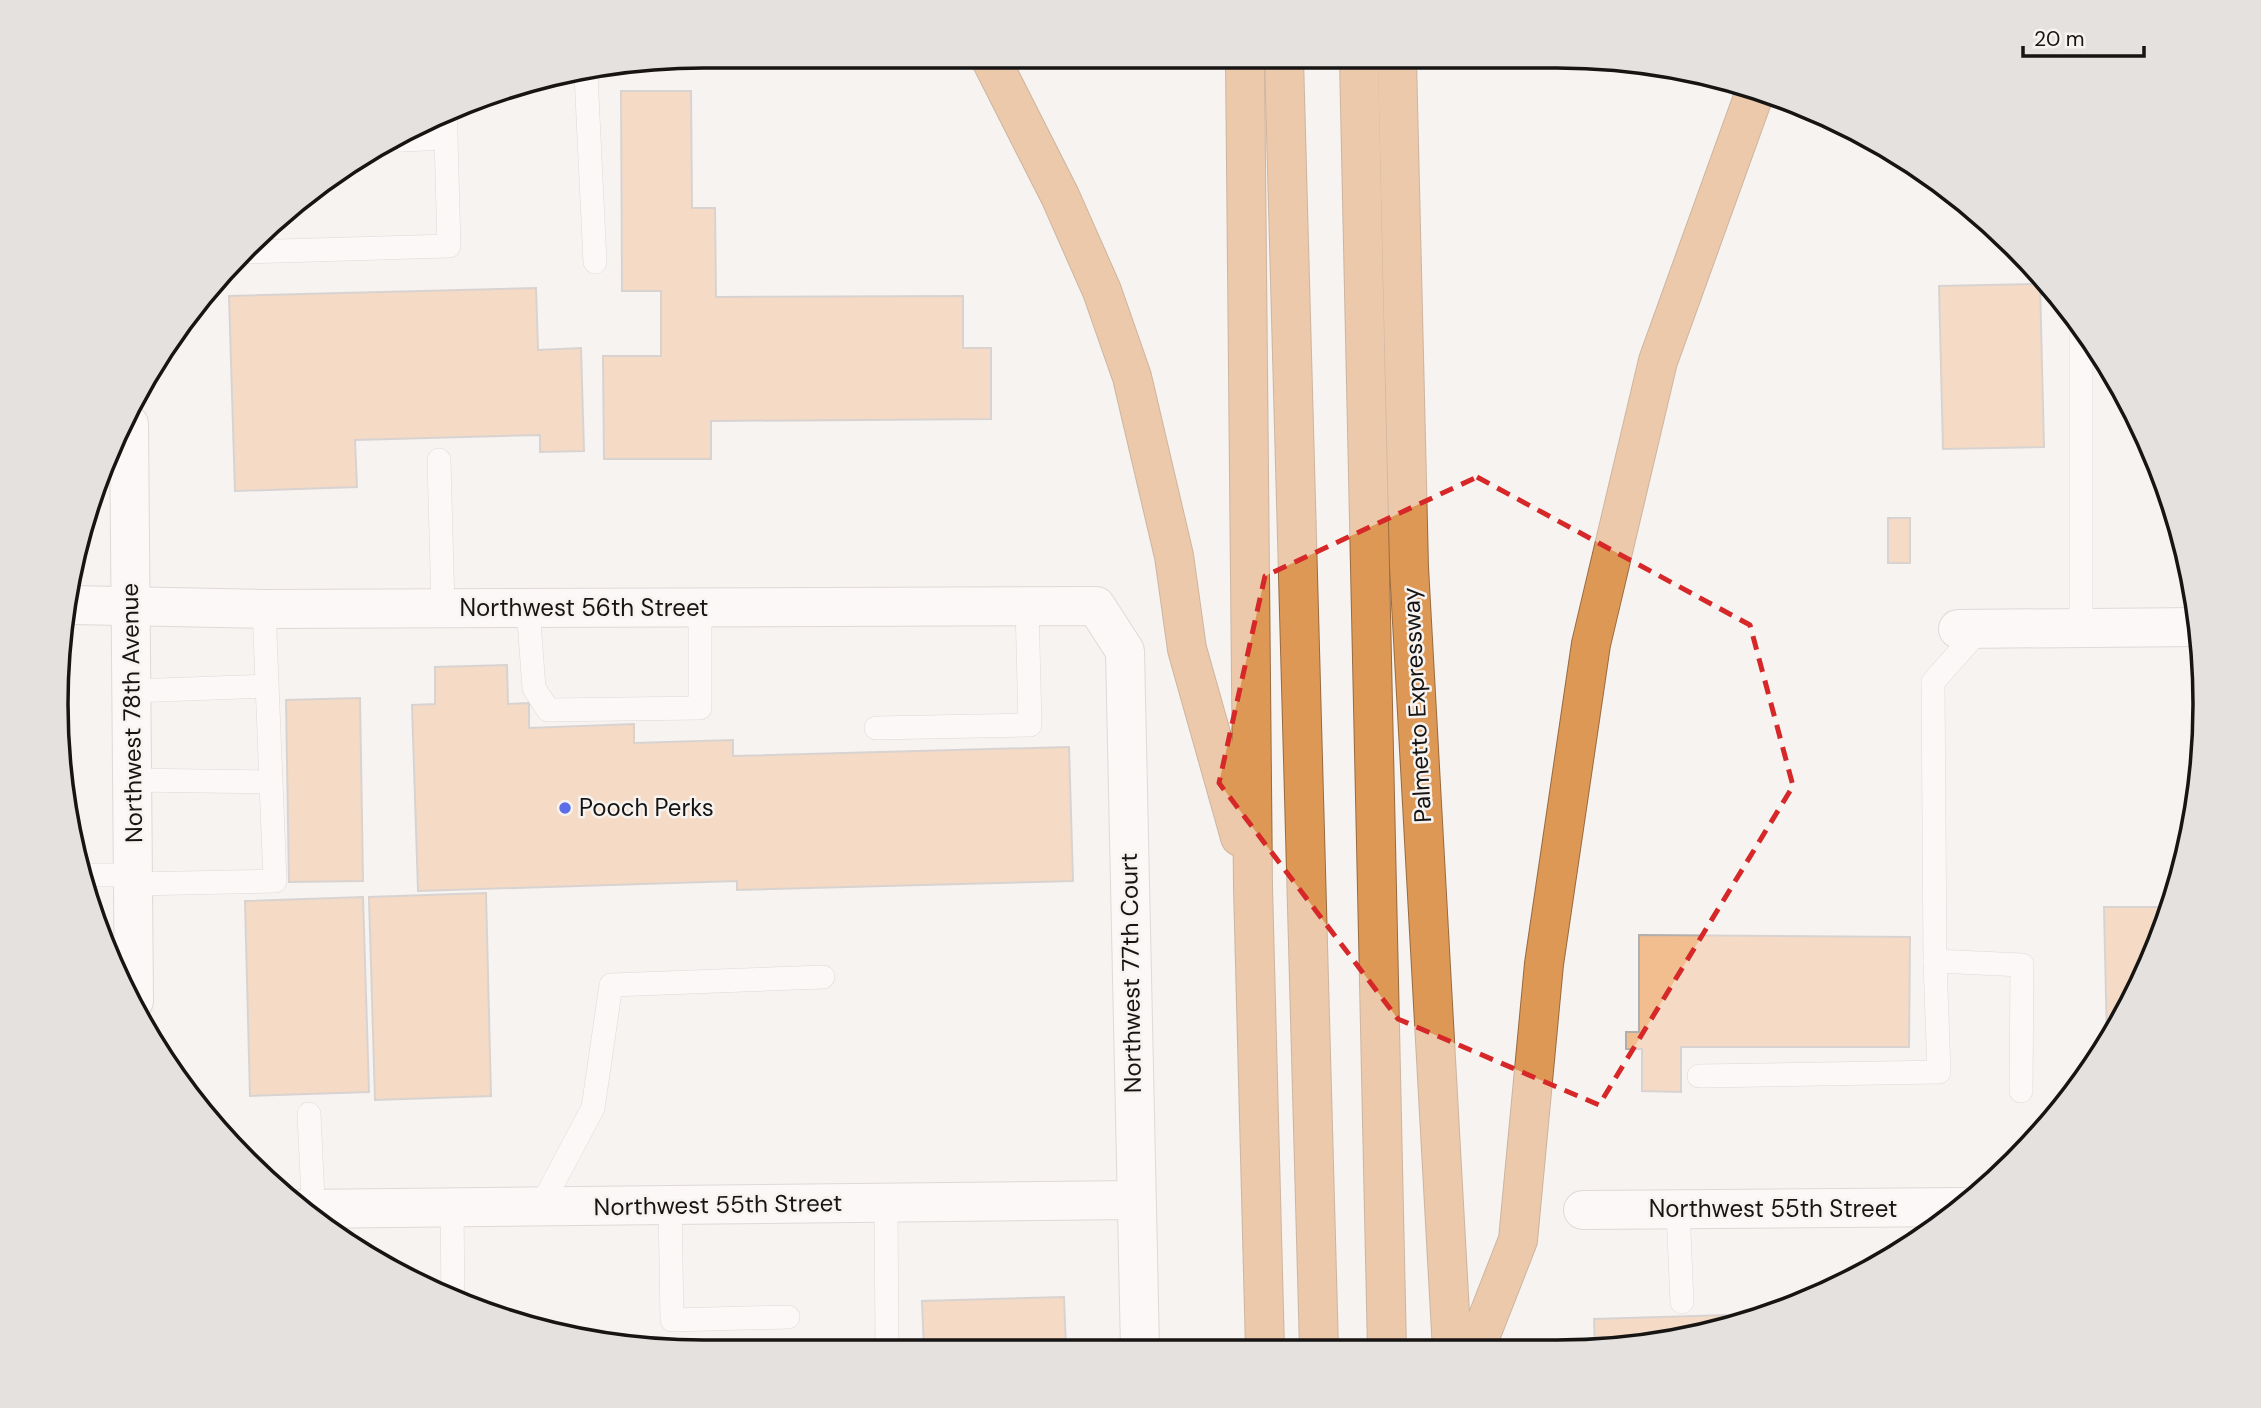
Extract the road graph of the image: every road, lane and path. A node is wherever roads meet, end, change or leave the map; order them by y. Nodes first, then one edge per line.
1 (996, 68) edge
2 (1245, 68) edge
3 (1284, 68) edge
4 (1359, 68) edge
5 (1397, 68) edge
6 (586, 79) edge
7 (1752, 99) edge
8 (446, 128) edge
9 (421, 135) edge
10 (256, 252) edge
11 (595, 262) dead end
12 (2081, 344) edge
13 (129, 434) edge
14 (439, 460) dead end
15 (76, 604) edge
16 (131, 605) junction
17 (1027, 606) junction
18 (1096, 606) joint
19 (443, 608) junction
20 (528, 608) junction
21 (700, 608) junction
22 (264, 609) junction
23 (2188, 627) edge
24 (2081, 628) junction
25 (1969, 629) joint
26 (267, 686) junction
27 (131, 691) junction
28 (876, 728) dead end
29 (132, 780) junction
30 (270, 782) junction
31 (92, 877) edge
32 (133, 879) junction
33 (1253, 887) junction
34 (1935, 961) junction
35 (124, 962) edge
36 (823, 977) dead end
37 (1699, 1076) dead end
38 (2021, 1091) dead end
39 (309, 1114) dead end
40 (1136, 1200) junction
41 (309, 1202) edge
42 (886, 1203) junction
43 (670, 1205) junction
44 (541, 1206) junction
45 (452, 1207) junction
46 (1945, 1207) edge
47 (1583, 1210) dead end
48 (1678, 1210) junction
49 (323, 1212) edge
50 (453, 1287) edge
51 (1682, 1302) dead end
52 (788, 1317) dead end
53 (887, 1340) edge
54 (1140, 1340) edge
55 (1265, 1340) edge
56 (1319, 1340) edge
57 (1387, 1340) edge
58 (1451, 1340) edge
59 (1479, 1340) edge

1 - 33 highway
2 - 33 highway
3 - 56 highway
4 - 57 highway
5 - 58 highway, Palmetto Expressway
6 - 11 lane
7 - 59 highway
8 - 9 lane
8 - 10 lane
12 - 24 lane
13 - 16 street, Northwest 78th Avenue
14 - 19 lane
15 - 16 street, Northwest 56th Street
16 - 22 street, Northwest 56th Street
16 - 27 street, Northwest 78th Avenue
17 - 18 street, Northwest 56th Street
17 - 21 street, Northwest 56th Street
17 - 28 lane
18 - 40 street, Northwest 77th Court
19 - 20 street, Northwest 56th Street
19 - 22 street, Northwest 56th Street
20 - 21 street, Northwest 56th Street
20 - 21 lane
22 - 26 lane
23 - 24 street
24 - 25 street
25 - 34 lane
26 - 27 lane
26 - 30 lane
27 - 29 street, Northwest 78th Avenue
29 - 30 lane
29 - 32 street, Northwest 78th Avenue
30 - 32 lane
31 - 32 lane
32 - 35 street, Northwest 78th Avenue
33 - 55 highway
34 - 37 lane
34 - 38 lane
36 - 44 lane
39 - 41 lane
40 - 42 street, Northwest 55th Street
40 - 54 street, Northwest 77th Court
42 - 43 street, Northwest 55th Street
42 - 53 lane
43 - 44 street, Northwest 55th Street
43 - 52 lane
44 - 45 street, Northwest 55th Street
45 - 49 street, Northwest 55th Street
45 - 50 lane
46 - 48 street, Northwest 55th Street
47 - 48 street, Northwest 55th Street
48 - 51 lane

